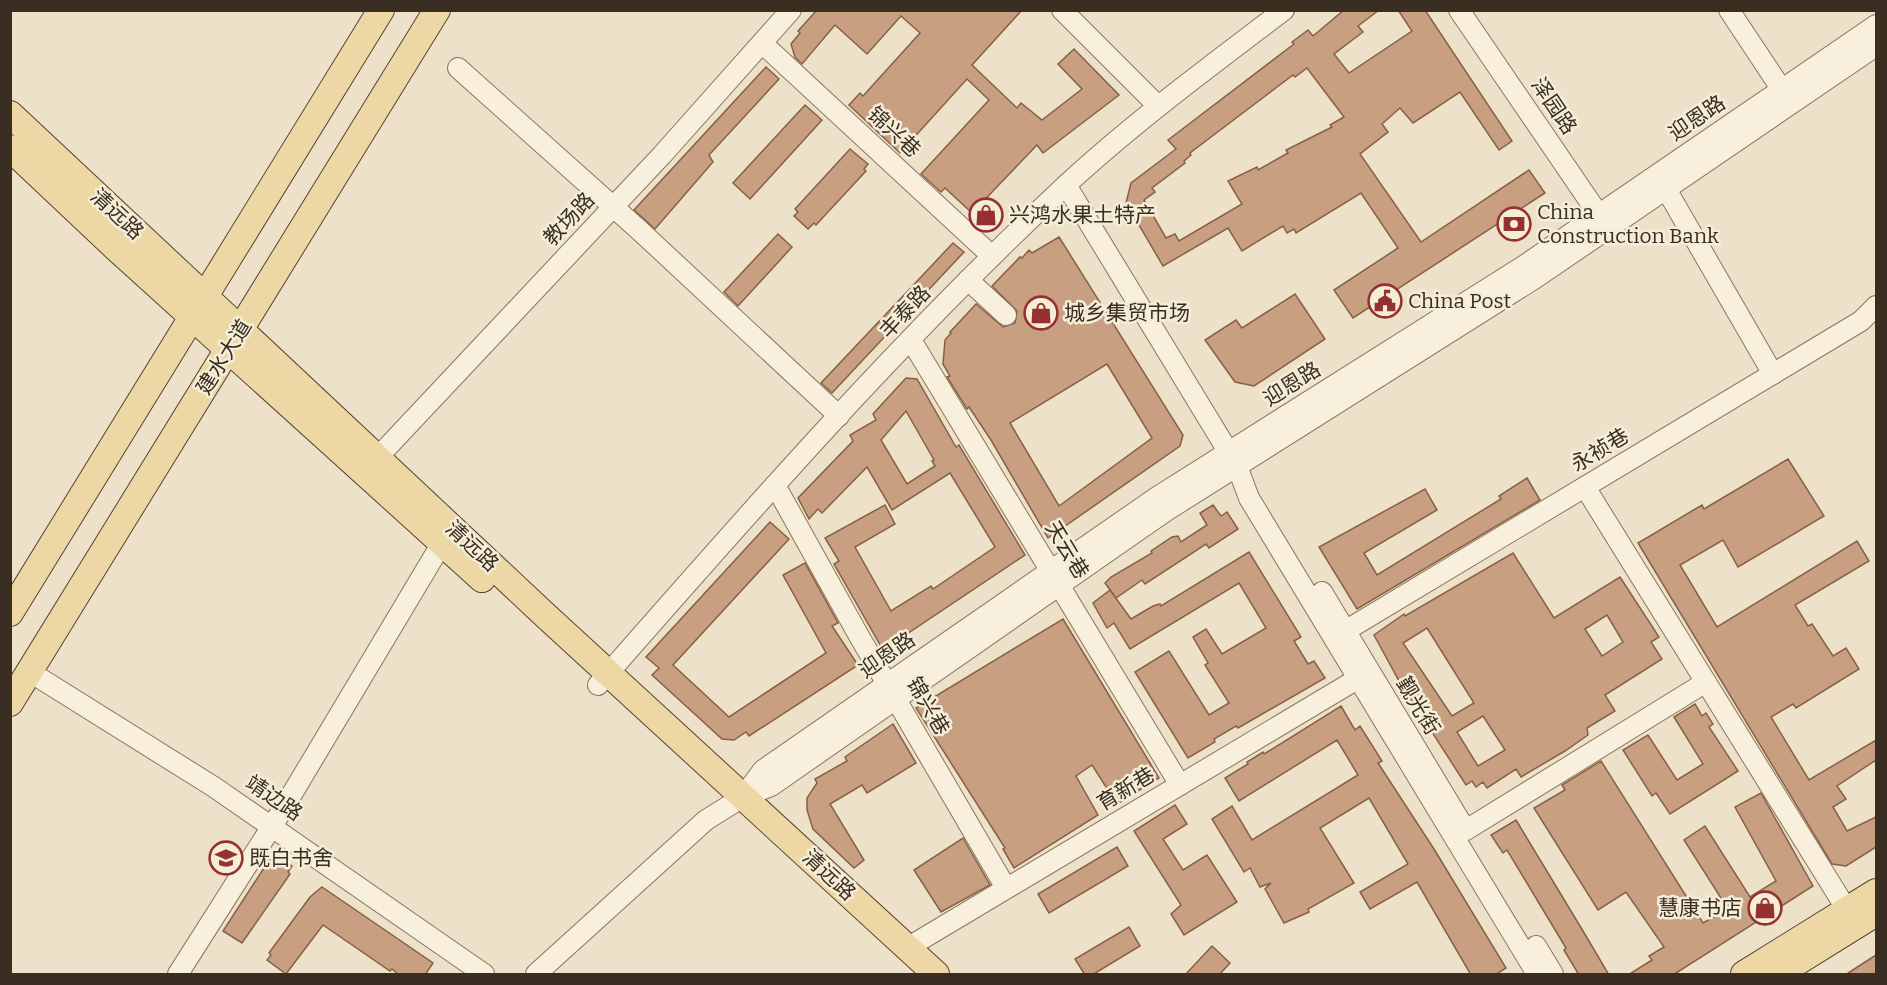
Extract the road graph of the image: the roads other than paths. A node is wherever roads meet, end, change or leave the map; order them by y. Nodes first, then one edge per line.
1 (381, 10) edge
2 (437, 10) edge
3 (791, 10) edge
4 (1062, 10) edge
5 (1284, 10) edge
6 (1460, 10) edge
7 (1729, 10) edge
8 (1876, 25) edge
9 (762, 43) junction
10 (1876, 45) edge
11 (458, 68) dead end
12 (1782, 90) junction
13 (1158, 106) junction
14 (10, 114) edge
15 (10, 148) edge
16 (1066, 185) junction
17 (1666, 189) junction
18 (613, 207) junction
19 (1603, 222) junction
20 (992, 256) junction
21 (968, 280) junction
22 (199, 306) junction
23 (1876, 306) edge
24 (1006, 315) dead end
25 (235, 338) junction
26 (911, 340) junction
27 (1773, 374) junction
28 (839, 416) junction
29 (378, 457) junction
30 (1232, 459) junction
31 (775, 484) junction
32 (1585, 487) junction
33 (442, 543) junction
34 (1056, 577) junction
35 (10, 613) edge
36 (1345, 632) junction
37 (30, 672) junction
38 (1364, 675) junction
39 (603, 679) junction
40 (1706, 682) junction
41 (891, 692) junction
42 (10, 704) edge
43 (1180, 785) junction
44 (736, 801) junction
45 (272, 826) junction
46 (1466, 830) junction
47 (1006, 888) junction
48 (1876, 892) edge
49 (1847, 910) junction
50 (1876, 913) edge
51 (907, 948) junction
52 (1761, 972) edge
53 (178, 975) edge
54 (484, 975) edge
55 (536, 975) edge
56 (913, 975) edge
57 (936, 975) edge
58 (1537, 975) edge
59 (1553, 975) edge

1 - 22 main road
2 - 25 main road, 建水大道
3 - 9 street, 教场路
4 - 13 street
5 - 13 street, 丰泰路
6 - 19 street, 泽园路
7 - 12 street
8 - 12 street, 迎恩路
9 - 18 street, 教场路
9 - 20 street, 锦兴巷
10 - 17 street, 迎恩路
11 - 18 street
12 - 19 street, 迎恩路
13 - 16 street, 丰泰路
14 - 22 main road, 清远路
15 - 22 main road, 清远路
16 - 20 street, 丰泰路
16 - 30 street, 觐光街
17 - 19 street, 迎恩路
17 - 27 street
18 - 28 street
18 - 29 street, 教场路
19 - 30 street, 迎恩路
20 - 21 street, 丰泰路
21 - 24 street
21 - 26 street, 丰泰路
22 - 25 main road, 清远路
22 - 35 main road
23 - 27 street, 永祯巷
25 - 29 main road, 清远路
25 - 33 main road, 清远路
25 - 37 main road, 建水大道
26 - 28 street, 丰泰路
26 - 34 street, 天云巷
27 - 32 street, 永祯巷
28 - 31 street, 丰泰路
29 - 39 main road, 清远路
30 - 34 street, 迎恩路
30 - 36 street, 觐光街
30 - 38 street, 觐光街
31 - 39 street, 丰泰路
31 - 41 street, 锦兴巷
32 - 36 street, 永祯巷
32 - 40 street
33 - 39 main road, 清远路
33 - 45 street
34 - 41 street, 迎恩路
34 - 43 street, 天云巷
36 - 38 street, 觐光街
37 - 42 main road, 建水大道
37 - 45 street, 靖边路
38 - 43 street, 育新巷
38 - 46 street, 觐光街
38 - 58 street, 觐光街
39 - 44 main road, 清远路
40 - 46 street
40 - 49 street
41 - 44 street, 迎恩路
41 - 47 street, 锦兴巷
43 - 47 street, 育新巷
44 - 51 main road, 清远路
44 - 55 street, 迎恩路
44 - 56 main road, 清远路
45 - 53 street
45 - 54 street, 靖边路
46 - 59 street, 觐光街
47 - 51 street, 育新巷
48 - 49 main road
49 - 52 main road
50 - 52 main road
51 - 57 main road, 清远路

